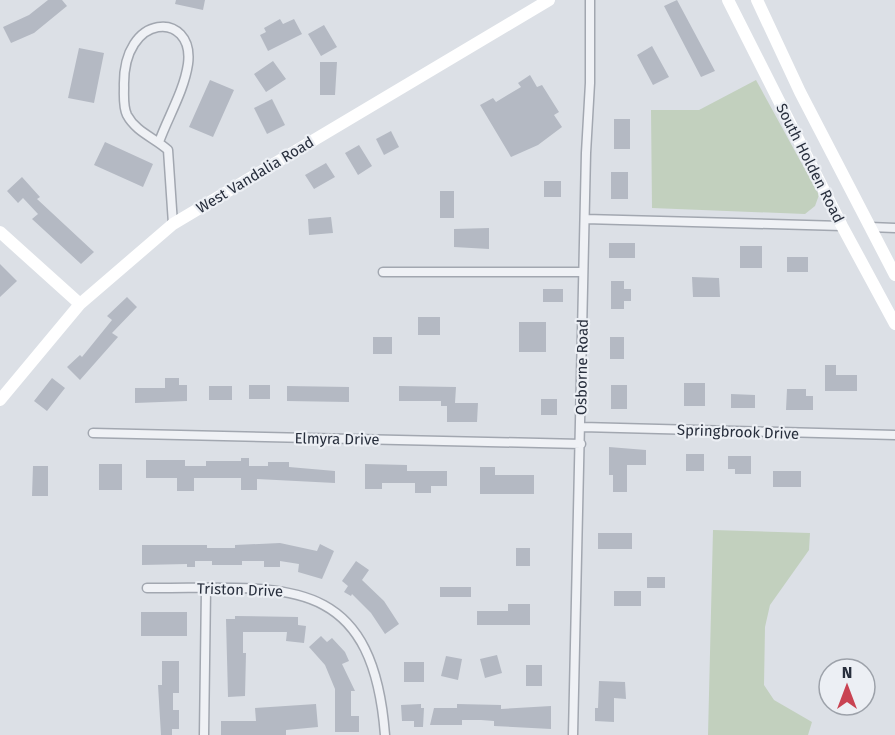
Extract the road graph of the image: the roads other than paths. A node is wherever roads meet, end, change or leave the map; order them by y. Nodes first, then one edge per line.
1 (549, 0) edge
2 (590, 0) edge
3 (728, 0) edge
4 (757, 0) edge
5 (159, 142) junction
6 (585, 219) junction
7 (174, 224) junction
8 (842, 226) junction
9 (870, 227) junction
10 (895, 228) edge
11 (0, 232) edge
12 (382, 272) dead end
13 (583, 272) junction
14 (895, 275) edge
15 (80, 304) junction
16 (895, 324) edge
17 (0, 400) edge
18 (582, 427) junction
19 (93, 433) dead end
20 (895, 435) edge
21 (581, 444) junction
22 (147, 588) dead end
23 (206, 588) junction
24 (204, 735) edge
25 (385, 735) edge
26 (573, 735) edge

1 - 7 main road, West Vandalia Road
2 - 6 street, Osborne Road
3 - 8 main road, South Holden Road
4 - 9 main road, South Holden Road
5 - 5 street
5 - 7 street
6 - 8 street
6 - 13 street, Osborne Road
7 - 15 main road, West Vandalia Road
8 - 16 main road, South Holden Road
9 - 10 street
9 - 14 main road, South Holden Road
11 - 15 main road
12 - 13 street
13 - 18 street, Osborne Road
15 - 17 main road, West Vandalia Road
18 - 20 street, Springbrook Drive
18 - 21 street, Osborne Road
19 - 21 street, Elmyra Drive
21 - 26 street, Osborne Road
22 - 23 street, Triston Drive
23 - 24 street
23 - 25 street, Triston Drive

